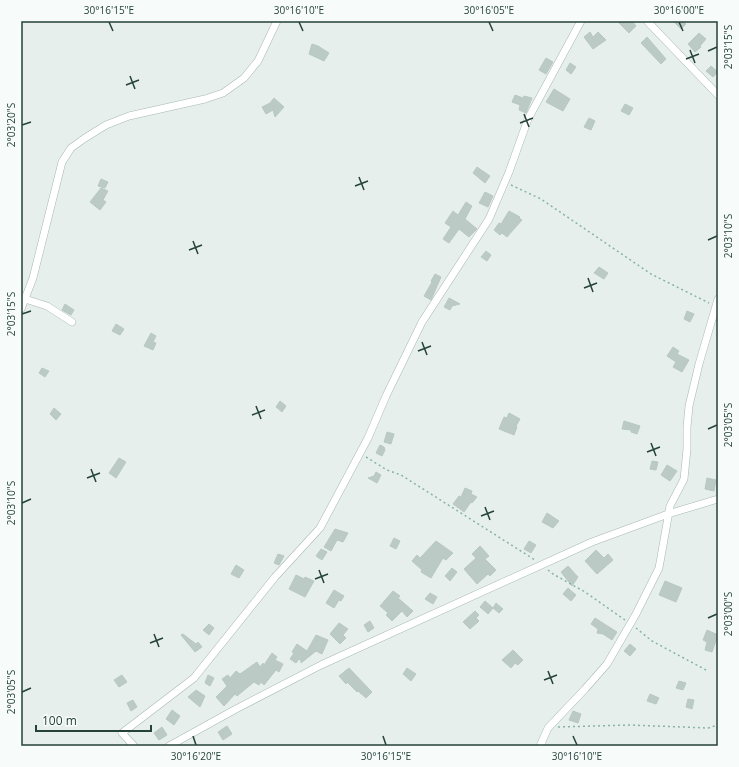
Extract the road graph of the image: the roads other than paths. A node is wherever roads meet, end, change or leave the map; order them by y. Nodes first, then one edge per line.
1 (277, 21) edge
2 (581, 21) edge
3 (647, 21) edge
4 (718, 95) edge
5 (25, 299) junction
6 (717, 303) edge
7 (21, 310) edge
8 (72, 322) dead end
9 (718, 499) edge
10 (668, 514) junction
11 (134, 746) edge
12 (169, 746) edge
13 (540, 746) edge

1 - 5 street
2 - 11 street
3 - 4 street
5 - 7 street
5 - 8 street
6 - 10 street
9 - 10 street
10 - 12 street
10 - 13 street

